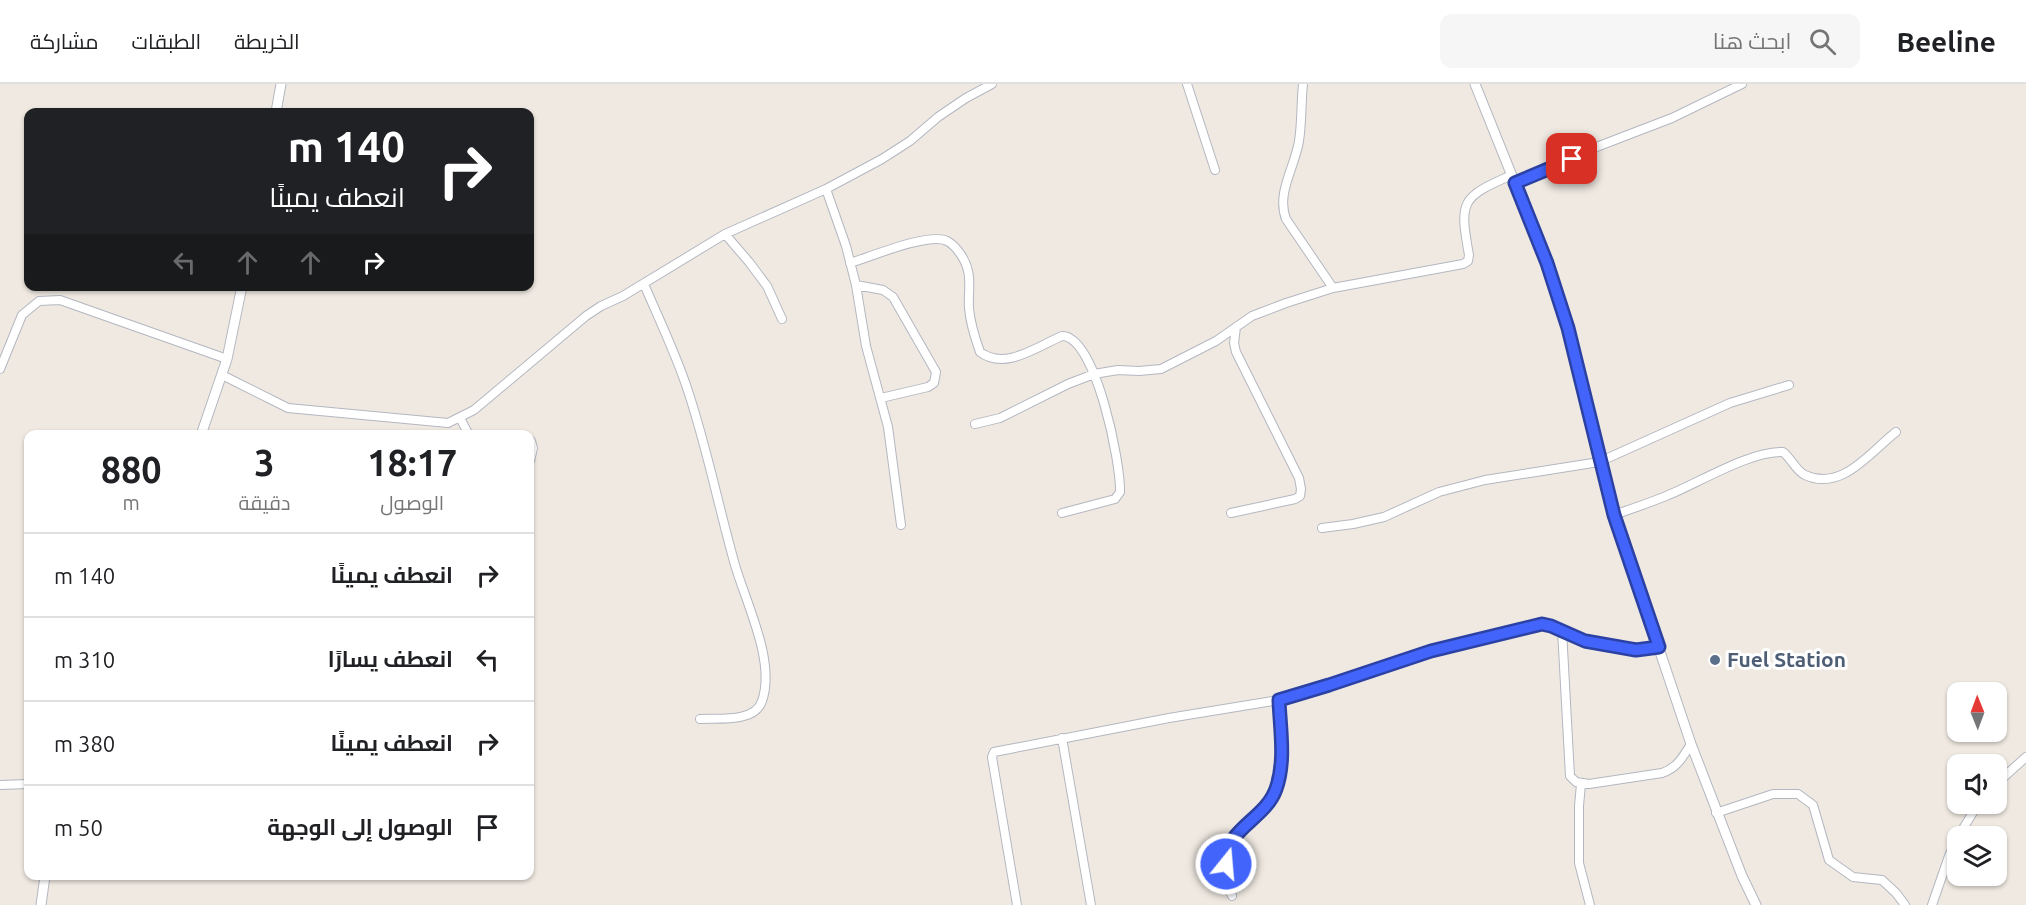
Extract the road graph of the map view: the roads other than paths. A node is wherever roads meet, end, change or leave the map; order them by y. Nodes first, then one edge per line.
1 (281, 84) edge
2 (992, 84) edge
3 (1187, 84) edge
4 (1304, 84) edge
5 (1475, 84) edge
6 (1742, 84) edge
7 (277, 108) edge
8 (1215, 170) dead end
9 (1514, 179) junction
10 (826, 189) junction
11 (725, 234) junction
12 (850, 263) junction
13 (644, 284) junction
14 (856, 285) junction
15 (1333, 288) junction
16 (241, 291) edge
17 (783, 319) dead end
18 (1236, 327) junction
19 (227, 359) junction
20 (0, 369) edge
21 (1094, 374) junction
22 (222, 375) junction
23 (1789, 385) dead end
24 (881, 398) junction
25 (460, 418) junction
26 (975, 424) dead end
27 (203, 430) edge
28 (466, 430) edge
29 (1896, 432) dead end
30 (1599, 462) junction
31 (1062, 513) dead end
32 (1231, 513) dead end
33 (1614, 515) junction
34 (901, 525) dead end
35 (1322, 528) dead end
36 (1562, 630) junction
37 (1659, 647) junction
38 (1279, 700) junction
39 (700, 720) dead end
40 (1062, 738) junction
41 (1691, 744) junction
42 (2026, 758) edge
43 (2007, 774) edge
44 (24, 784) edge
45 (1581, 784) junction
46 (0, 785) edge
47 (1716, 813) junction
48 (1947, 866) edge
49 (44, 880) edge
50 (1232, 896) dead end
51 (41, 905) edge
52 (1017, 905) edge
53 (1091, 905) edge
54 (1590, 905) edge
55 (1756, 905) edge
56 (1905, 905) edge
57 (1932, 905) edge

1 - 7 street
2 - 10 street
3 - 8 street
4 - 15 street
5 - 9 street
6 - 9 street
9 - 15 street
9 - 30 street
10 - 11 street
10 - 12 street
11 - 13 street
11 - 17 street
12 - 14 street
12 - 21 street
13 - 25 street
13 - 39 street
14 - 24 street
14 - 24 street
15 - 18 street
16 - 19 street
18 - 21 street
18 - 32 street
19 - 20 street
19 - 22 street
21 - 26 street
21 - 31 street
22 - 25 street
22 - 27 street
23 - 30 street
24 - 34 street
25 - 28 street
29 - 33 street
30 - 33 street
30 - 35 street
33 - 37 street
36 - 37 street
36 - 38 street
36 - 45 street
37 - 41 street
38 - 40 street
38 - 50 street
40 - 52 street
40 - 53 street
41 - 45 street
41 - 47 street
42 - 43 street
44 - 46 street
45 - 54 street
47 - 55 street
47 - 56 street
48 - 57 street
49 - 51 street

